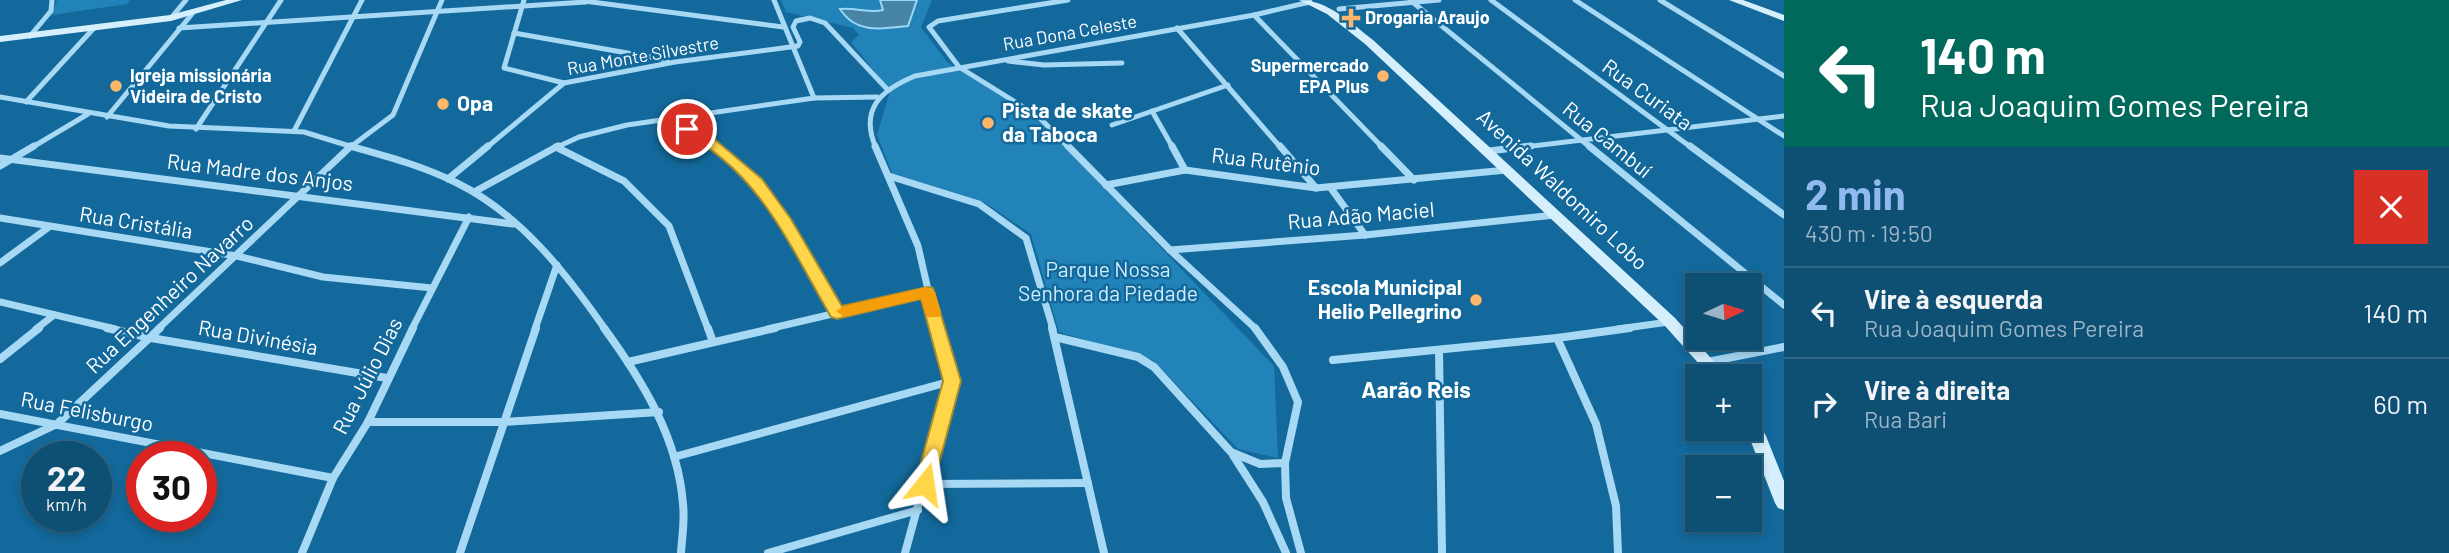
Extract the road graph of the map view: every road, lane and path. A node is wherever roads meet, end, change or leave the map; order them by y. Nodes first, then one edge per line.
1 (52, 0) edge
2 (186, 0) edge
3 (237, 0) edge
4 (281, 0) edge
5 (362, 0) edge
6 (442, 0) edge
7 (524, 0) edge
8 (576, 0) edge
9 (775, 0) edge
10 (1068, 0) edge
11 (1438, 0) edge
12 (1492, 0) edge
13 (1575, 0) edge
14 (1660, 0) edge
15 (1734, 0) edge
16 (1756, 0) edge
17 (1311, 1) edge
18 (1411, 1) edge
19 (586, 2) edge
20 (522, 8) junction
21 (1339, 9) junction
22 (1784, 10) edge
23 (437, 12) junction
24 (192, 14) junction
25 (1254, 15) junction
26 (171, 18) junction
27 (352, 18) junction
28 (1784, 18) edge
29 (264, 24) junction
30 (783, 27) junction
31 (94, 28) junction
32 (179, 28) junction
33 (1177, 28) junction
34 (514, 33) junction
35 (30, 36) junction
36 (0, 41) edge
37 (1369, 42) junction
38 (792, 47) junction
39 (997, 60) junction
40 (675, 62) junction
41 (1122, 63) dead end
42 (959, 67) junction
43 (1784, 76) edge
44 (564, 83) junction
45 (1228, 85) junction
46 (886, 88) junction
47 (0, 97) edge
48 (877, 97) junction
49 (814, 98) junction
50 (26, 102) junction
51 (1152, 111) junction
52 (89, 114) junction
53 (1784, 116) edge
54 (107, 117) junction
55 (666, 118) junction
56 (1758, 119) junction
57 (1112, 125) dead end
58 (196, 129) junction
59 (1668, 130) junction
60 (294, 131) junction
61 (1784, 136) edge
62 (1579, 141) junction
63 (351, 146) junction
64 (555, 147) junction
65 (1489, 151) junction
66 (0, 158) edge
67 (12, 159) junction
68 (0, 166) edge
69 (1508, 169) junction
70 (1185, 170) junction
71 (889, 176) junction
72 (448, 179) junction
73 (1414, 180) junction
74 (1105, 185) junction
75 (1330, 187) junction
76 (1316, 188) junction
77 (474, 192) junction
78 (301, 196) junction
79 (1555, 215) junction
80 (1784, 215) edge
81 (469, 217) junction
82 (0, 218) edge
83 (515, 224) junction
84 (49, 227) junction
85 (1365, 235) junction
86 (1170, 250) junction
87 (237, 256) junction
88 (0, 263) edge
89 (557, 264) junction
90 (432, 288) junction
91 (927, 292) junction
92 (0, 302) edge
93 (1784, 305) edge
94 (837, 313) junction
95 (54, 315) junction
96 (1670, 322) junction
97 (1055, 337) junction
98 (151, 338) junction
99 (1557, 338) junction
100 (713, 342) junction
101 (1784, 346) edge
102 (1439, 350) junction
103 (0, 359) edge
104 (1333, 360) dead end
105 (628, 362) junction
106 (1707, 362) joint
107 (387, 377) junction
108 (952, 381) junction
109 (659, 412) junction
110 (0, 414) edge
111 (368, 422) junction
112 (504, 422) junction
113 (57, 424) junction
114 (1760, 441) edge
115 (0, 451) edge
116 (1231, 452) junction
117 (674, 457) junction
118 (1250, 461) junction
119 (1285, 464) junction
120 (1241, 467) junction
121 (333, 478) junction
122 (1088, 483) junction
123 (925, 484) junction
124 (1784, 503) edge
125 (918, 510) junction
126 (302, 553) edge
127 (460, 553) edge
128 (681, 553) edge
129 (768, 553) edge
130 (905, 553) edge
131 (1104, 553) edge
132 (1286, 553) edge
133 (1301, 553) edge
134 (1442, 553) edge
135 (1618, 553) edge

1 - 35 street
2 - 26 street
3 - 24 main road
4 - 29 street
5 - 27 street
6 - 23 street, Rua Engenheiro Navarro
7 - 20 street
8 - 19 street
9 - 30 street
10 - 42 street
11 - 18 street
12 - 59 street, Rua Curiata
13 - 56 street
14 - 43 street
15 - 28 main road
16 - 22 main road
17 - 21 main road, Avenida Waldomiro Lobo
17 - 25 street, Rua Dona Celeste
17 - 37 main road, Avenida Waldomiro Lobo
18 - 21 street
18 - 62 street, Rua Cambuí
19 - 20 street
19 - 30 street
20 - 23 street
20 - 34 street
21 - 37 main road, Avenida Waldomiro Lobo
23 - 27 street
23 - 63 street, Rua Engenheiro Navarro
24 - 26 main road
24 - 32 street
25 - 33 street, Rua Dona Celeste
25 - 73 street
26 - 31 main road
27 - 29 street
27 - 60 street
29 - 32 street
29 - 58 street
30 - 38 street
31 - 35 main road
31 - 50 street
32 - 54 street
33 - 39 street, Rua Dona Celeste
33 - 45 street
34 - 40 street
34 - 44 street
35 - 36 main road
37 - 65 main road, Avenida Waldomiro Lobo
38 - 40 street, Rua Monte Silvestre
38 - 46 street
38 - 49 street
39 - 41 street
39 - 42 street, Rua Dona Celeste
40 - 44 street, Rua Monte Silvestre
42 - 46 street, Rua Dona Celeste
42 - 74 street
44 - 72 street, Rua Monte Silvestre
45 - 51 street
45 - 76 street
46 - 48 street
47 - 50 street
48 - 49 street
48 - 71 street
49 - 55 street
50 - 52 street
51 - 57 street
51 - 70 street
52 - 54 street
52 - 67 street
53 - 56 street
54 - 58 street
55 - 64 street
55 - 94 street
56 - 59 street
56 - 61 street
58 - 60 street
59 - 62 street
59 - 80 street, Rua Curiata
60 - 63 street
62 - 65 street
62 - 93 street, Rua Cambuí
63 - 72 street
63 - 78 street, Rua Engenheiro Navarro
64 - 77 street
64 - 100 street
65 - 69 main road, Avenida Waldomiro Lobo
66 - 67 street, Rua Madre dos Anjos
67 - 68 street
67 - 78 street, Rua Madre dos Anjos
69 - 73 street, Rua Rutênio
69 - 79 main road, Avenida Waldomiro Lobo
70 - 74 street, Rua Rutênio
70 - 76 street, Rua Rutênio
71 - 91 street
71 - 97 street
72 - 77 street
73 - 75 street, Rua Rutênio
74 - 86 street
75 - 76 street, Rua Rutênio
75 - 85 street
77 - 83 street
78 - 81 street, Rua Madre dos Anjos
78 - 87 street, Rua Engenheiro Navarro
79 - 85 street, Rua Adão Maciel
79 - 96 main road, Avenida Waldomiro Lobo
81 - 83 street, Rua Madre dos Anjos
81 - 90 street, Rua Júlio Dias
82 - 84 street, Rua Cristália
83 - 89 street
84 - 87 street, Rua Cristália
84 - 88 street
85 - 86 street, Rua Adão Maciel
86 - 119 street
87 - 90 street, Rua Cristália
87 - 98 street, Rua Engenheiro Navarro
89 - 105 street
89 - 112 street
90 - 107 street, Rua Júlio Dias
91 - 94 street
91 - 108 street
92 - 95 street, Rua Divinésia
94 - 100 street
95 - 98 street, Rua Divinésia
95 - 103 street
96 - 99 street
96 - 106 main road, Avenida Waldomiro Lobo
97 - 116 street
97 - 122 street
98 - 107 street, Rua Divinésia
98 - 113 street, Rua Engenheiro Navarro
99 - 102 street
99 - 135 street
100 - 105 street
101 - 106 street
102 - 104 street
102 - 134 street
105 - 109 street
107 - 111 street, Rua Júlio Dias
108 - 117 street
108 - 123 street
109 - 112 street
109 - 117 street
110 - 113 street, Rua Felisburgo
111 - 112 street
111 - 121 street, Rua Júlio Dias
112 - 127 street
113 - 115 street, Rua Engenheiro Navarro
113 - 121 street, Rua Felisburgo
114 - 124 main road
116 - 118 street
116 - 120 street
117 - 128 street
118 - 119 street
118 - 120 street
119 - 133 street
120 - 132 street
121 - 126 street, Rua Júlio Dias
122 - 123 street
122 - 131 street
123 - 125 street
125 - 129 street
125 - 130 street

